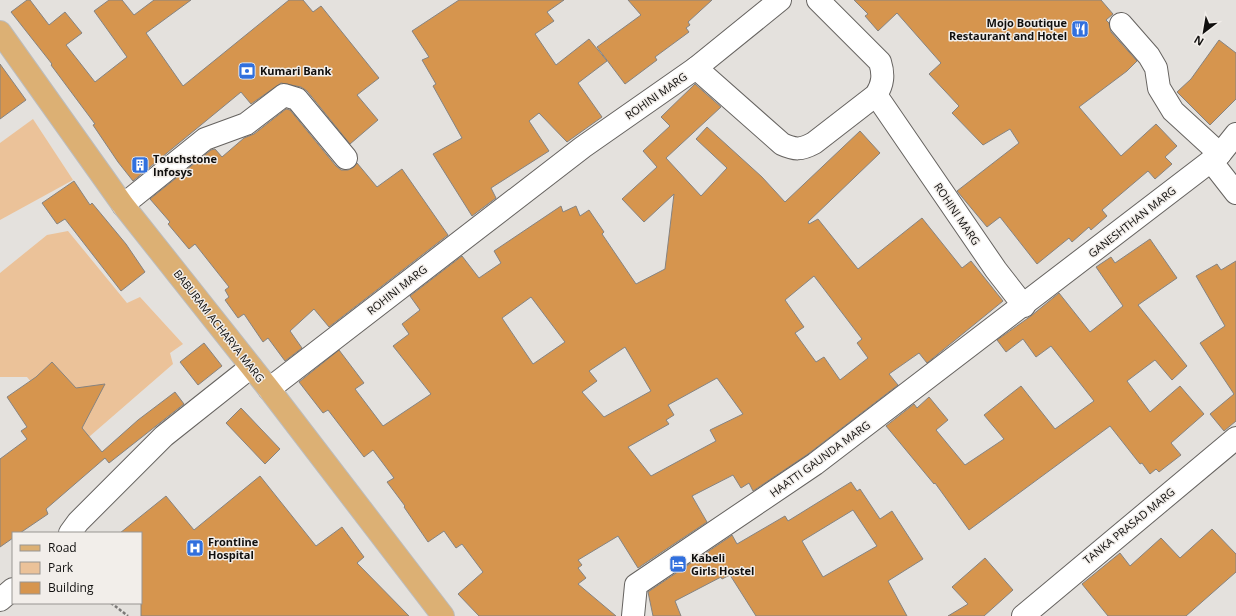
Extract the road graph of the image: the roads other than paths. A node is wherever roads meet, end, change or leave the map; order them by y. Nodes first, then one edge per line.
1 (780, 0) edge
2 (818, 0) edge
3 (1121, 24) dead end
4 (0, 32) edge
5 (696, 68) junction
6 (876, 95) junction
7 (1236, 134) edge
8 (346, 158) dead end
9 (1216, 158) junction
10 (1236, 193) edge
11 (123, 205) junction
12 (1024, 306) junction
13 (251, 367) junction
14 (269, 389) junction
15 (1236, 438) edge
16 (71, 532) edge
17 (12, 590) edge
18 (0, 600) edge
19 (443, 616) edge
20 (633, 616) edge
21 (1023, 616) edge

1 - 5 street
2 - 6 street
3 - 9 street
4 - 11 main road, BABURAM ACHARYA MARG
5 - 6 street, ROHINI MARG
5 - 14 street, ROHINI MARG
6 - 12 street, ROHINI MARG
7 - 9 street, GANESHTHAN MARG
8 - 11 street
9 - 10 street
9 - 12 street, GANESHTHAN MARG
11 - 13 main road, BABURAM ACHARYA MARG
12 - 20 street, HAATTI GAUNDA MARG
13 - 14 main road, BABURAM ACHARYA MARG
13 - 16 street
14 - 19 main road, BABURAM ACHARYA MARG
15 - 21 street, TANKA PRASAD MARG
17 - 18 street

